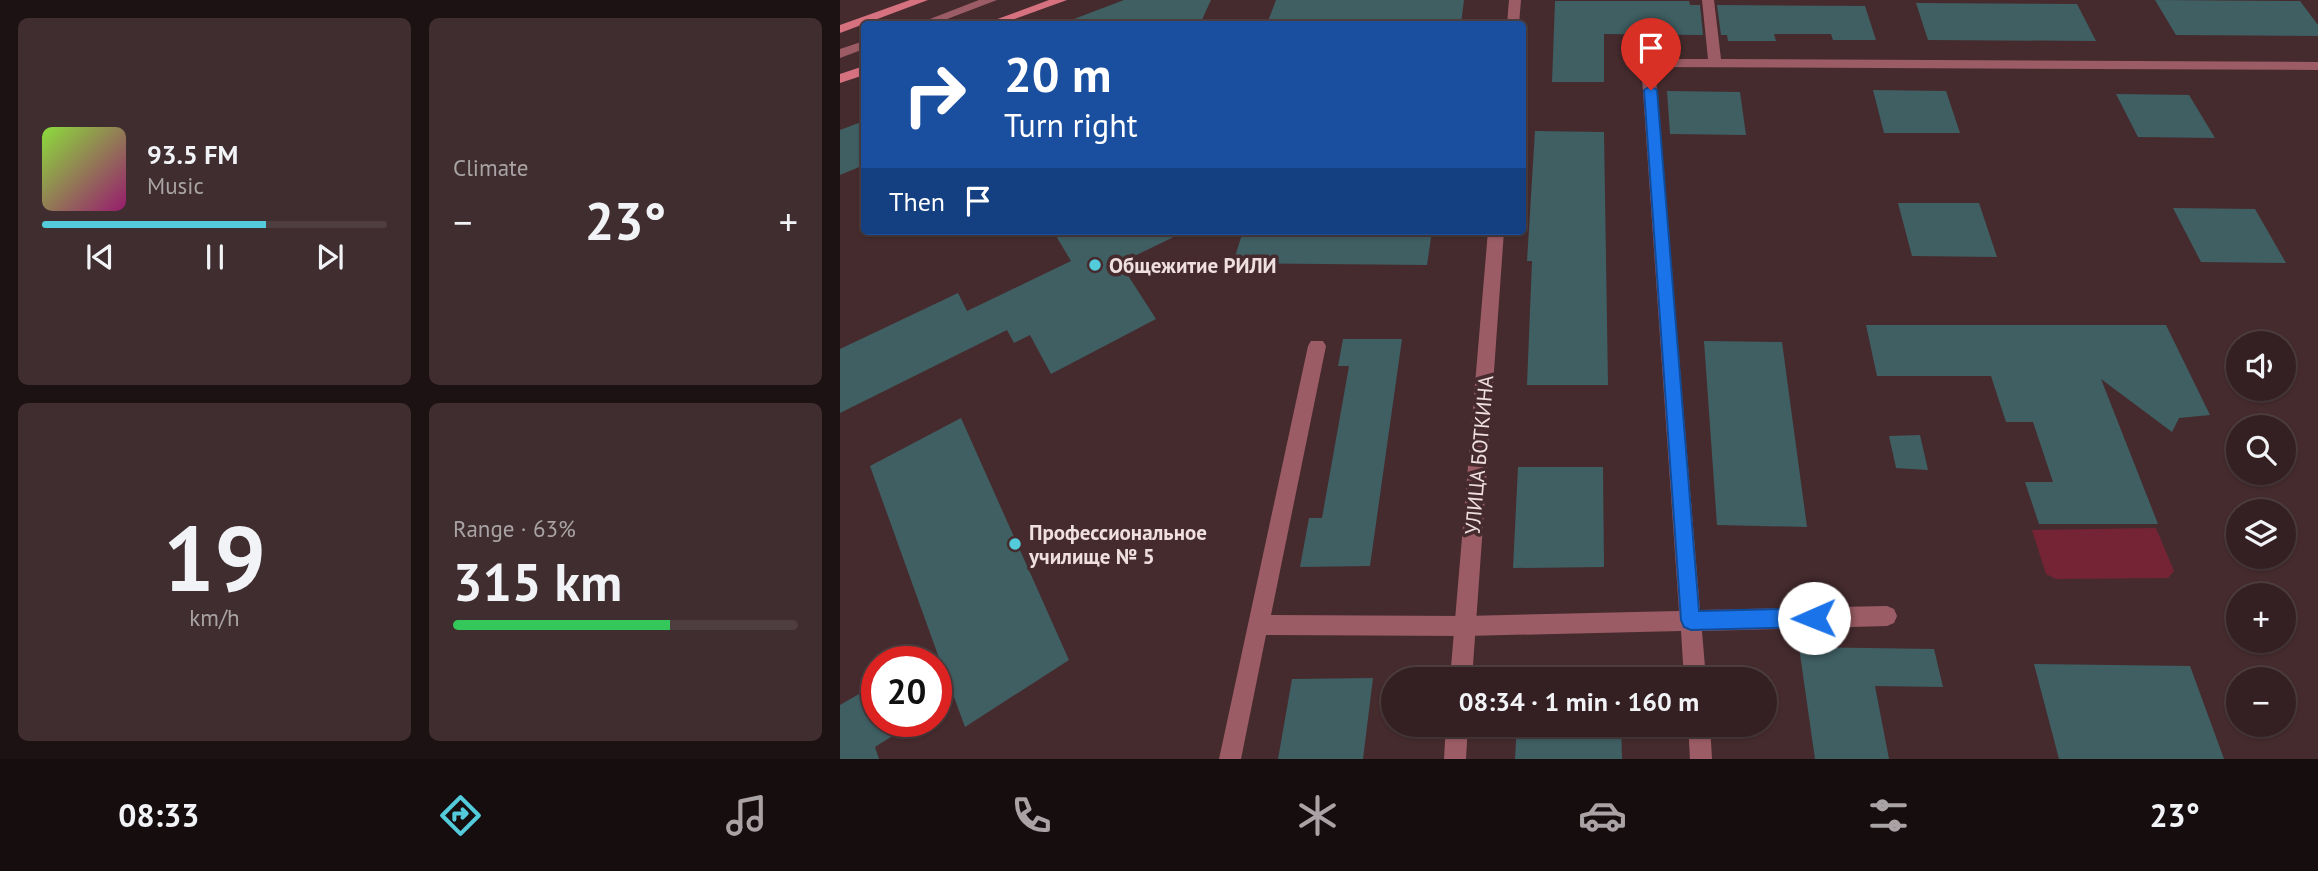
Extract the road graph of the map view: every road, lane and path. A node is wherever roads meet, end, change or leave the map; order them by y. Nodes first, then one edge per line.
1 (922, 0) edge
2 (991, 0) edge
3 (1061, 0) edge
4 (1515, 0) edge
5 (1708, 0) edge
6 (863, 21) edge
7 (932, 21) edge
8 (999, 21) edge
9 (1513, 21) edge
10 (861, 22) edge
11 (840, 29) edge
12 (861, 46) edge
13 (840, 54) edge
14 (1715, 62) junction
15 (2318, 66) edge
16 (861, 72) edge
17 (840, 79) edge
18 (1496, 235) edge
19 (1317, 346) dead end
20 (1887, 616) dead end
21 (1691, 620) junction
22 (1258, 625) junction
23 (1465, 626) junction
24 (1462, 667) edge
25 (1694, 667) edge
26 (1456, 737) edge
27 (1700, 737) edge
28 (1230, 759) edge
29 (1455, 759) edge
30 (1701, 759) edge

1 - 6 main road
2 - 7 street
3 - 8 main road
4 - 9 street
5 - 14 street
10 - 11 main road
12 - 13 street
14 - 15 street
14 - 21 street
16 - 17 main road
18 - 23 street, УЛИЦА БОТКИНА
19 - 22 street
20 - 21 street
21 - 23 street
21 - 25 street
22 - 23 street
22 - 28 street
23 - 24 street, УЛИЦА БОТКИНА
26 - 29 street
27 - 30 street

